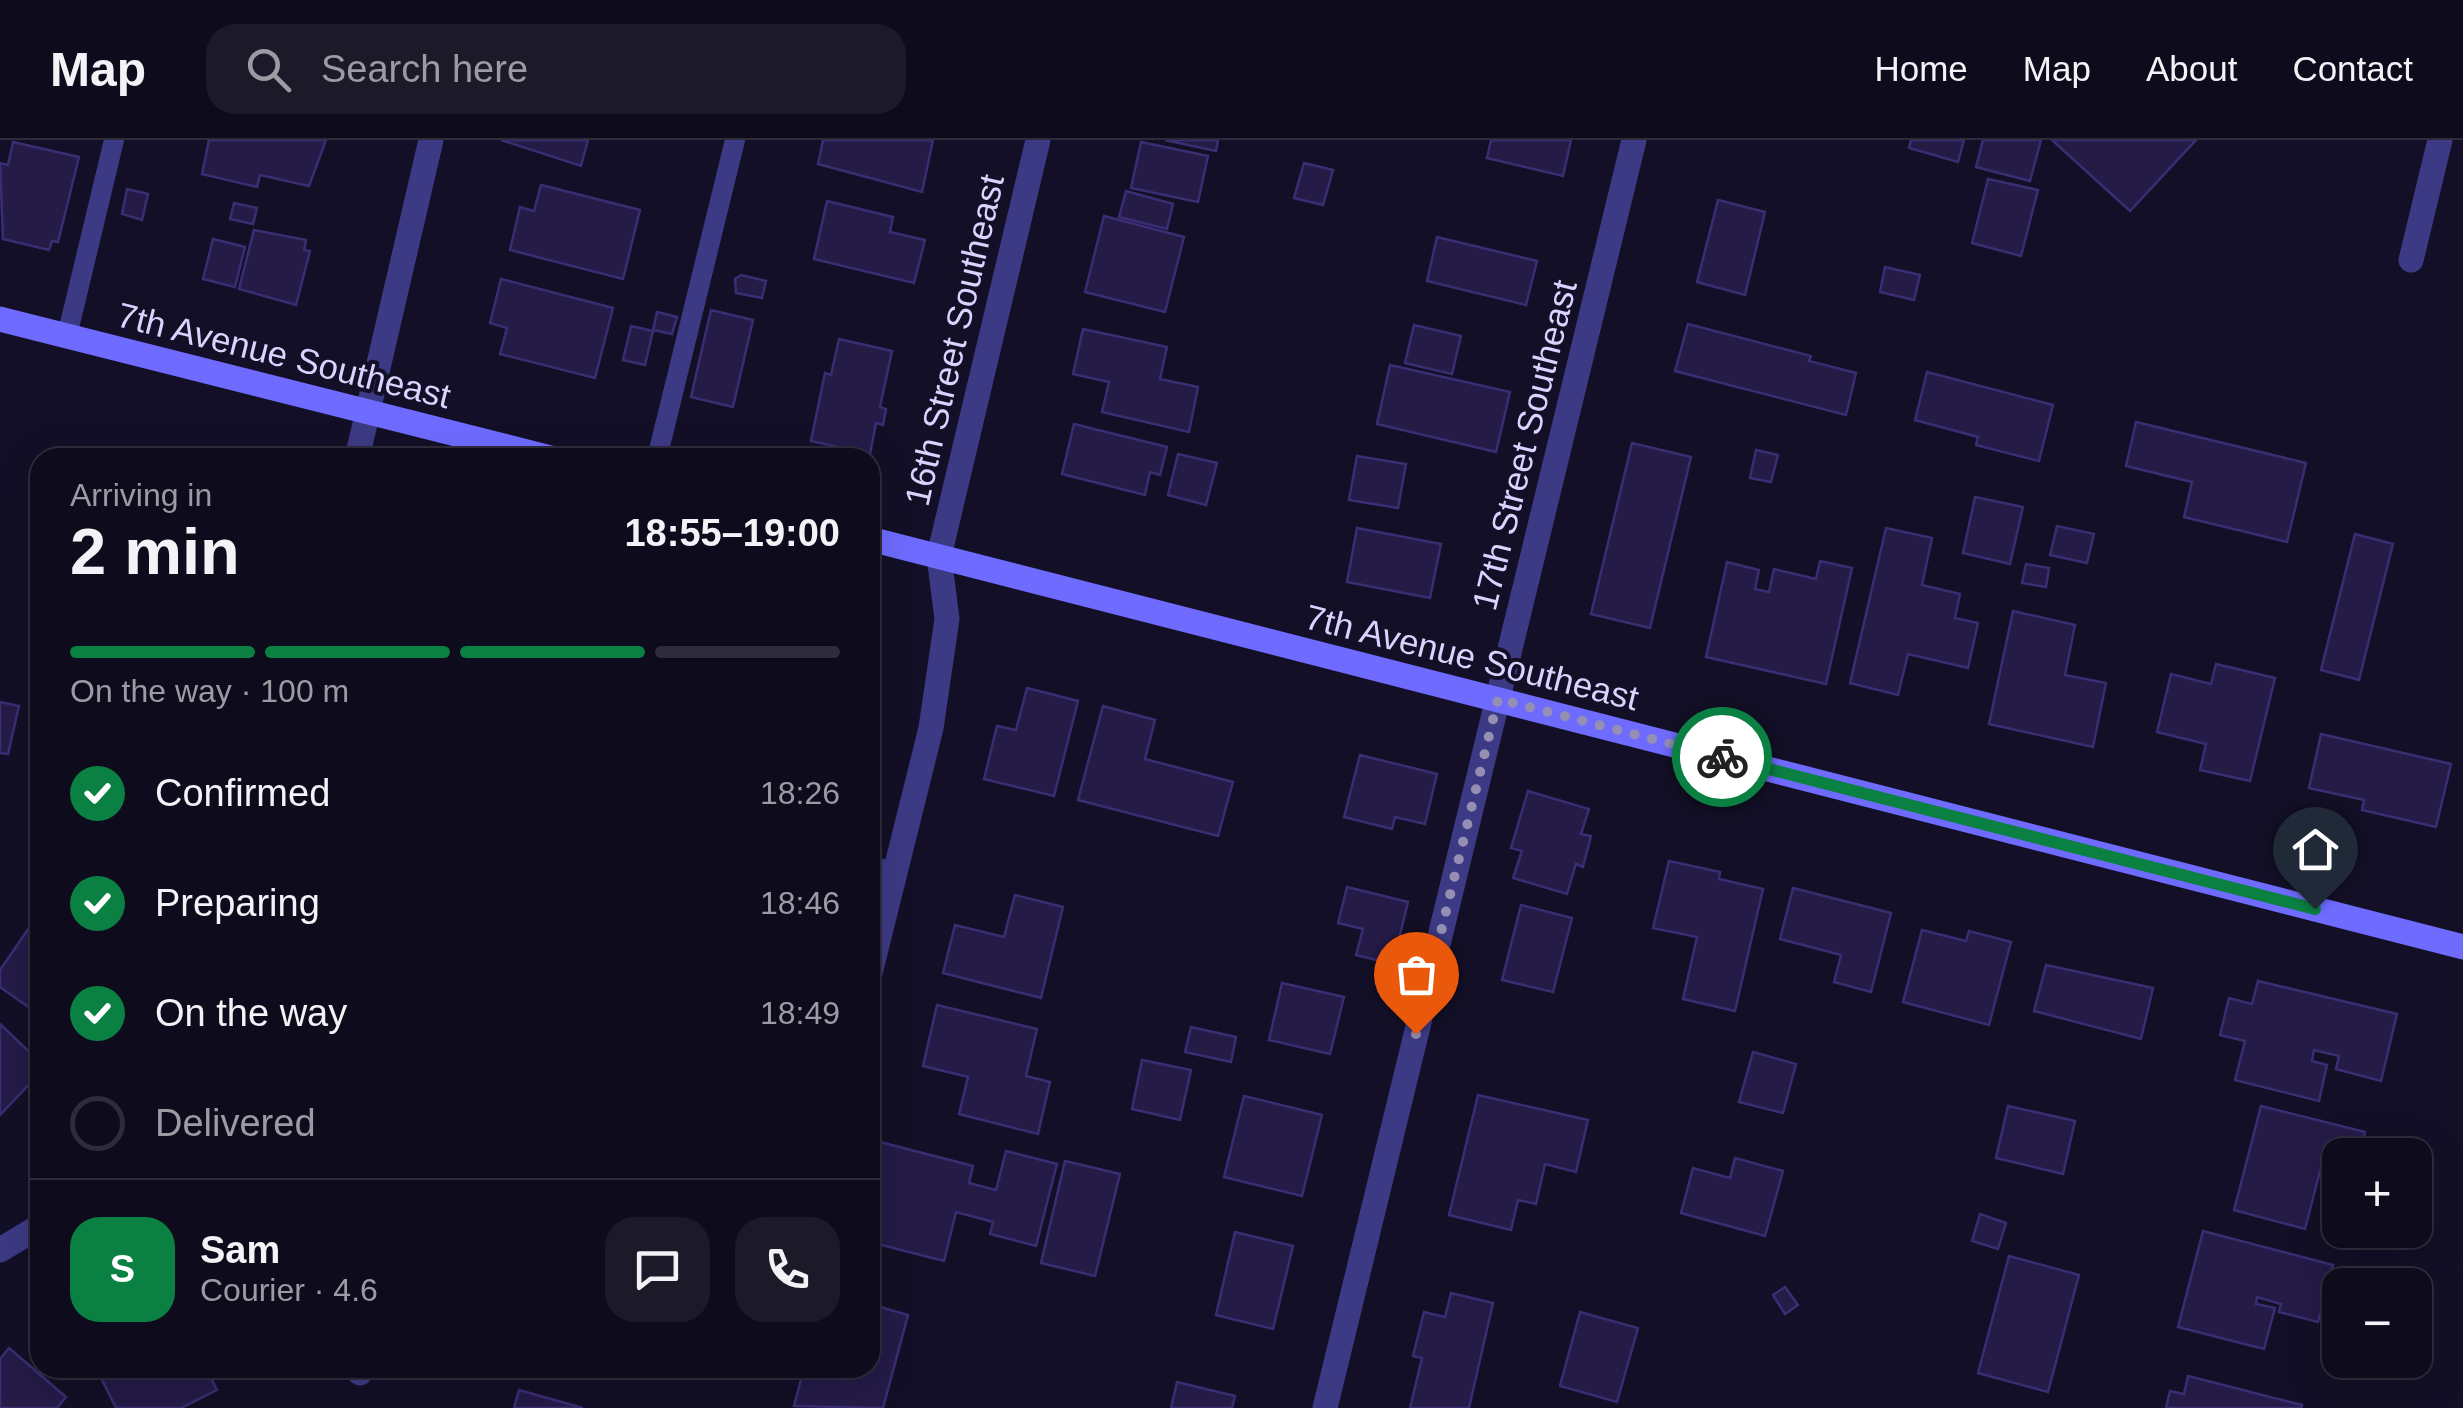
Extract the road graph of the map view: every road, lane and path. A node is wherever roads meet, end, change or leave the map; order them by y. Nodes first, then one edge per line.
1 (114, 140) edge
2 (431, 140) edge
3 (735, 140) edge
4 (1038, 140) edge
5 (1634, 140) edge
6 (2440, 140) edge
7 (2411, 260) dead end
8 (0, 320) edge
9 (67, 336) junction
10 (368, 412) junction
11 (359, 448) edge
12 (511, 448) edge
13 (659, 448) edge
14 (880, 541) edge
15 (939, 556) junction
16 (1498, 699) junction
17 (883, 869) edge
18 (2463, 947) edge
19 (30, 1232) edge
20 (0, 1250) edge
21 (1325, 1408) edge

1 - 9 lane
2 - 10 street
3 - 13 lane
4 - 15 street, 16th Street Southeast
5 - 16 street, 17th Street Southeast
6 - 7 street
8 - 9 street, 7th Avenue Southeast
9 - 10 street, 7th Avenue Southeast
10 - 11 street
10 - 12 street, 7th Avenue Southeast
14 - 15 street, 7th Avenue Southeast
15 - 16 street, 7th Avenue Southeast
15 - 17 street
16 - 18 street, 7th Avenue Southeast
16 - 21 street, 17th Street Southeast
19 - 20 street

